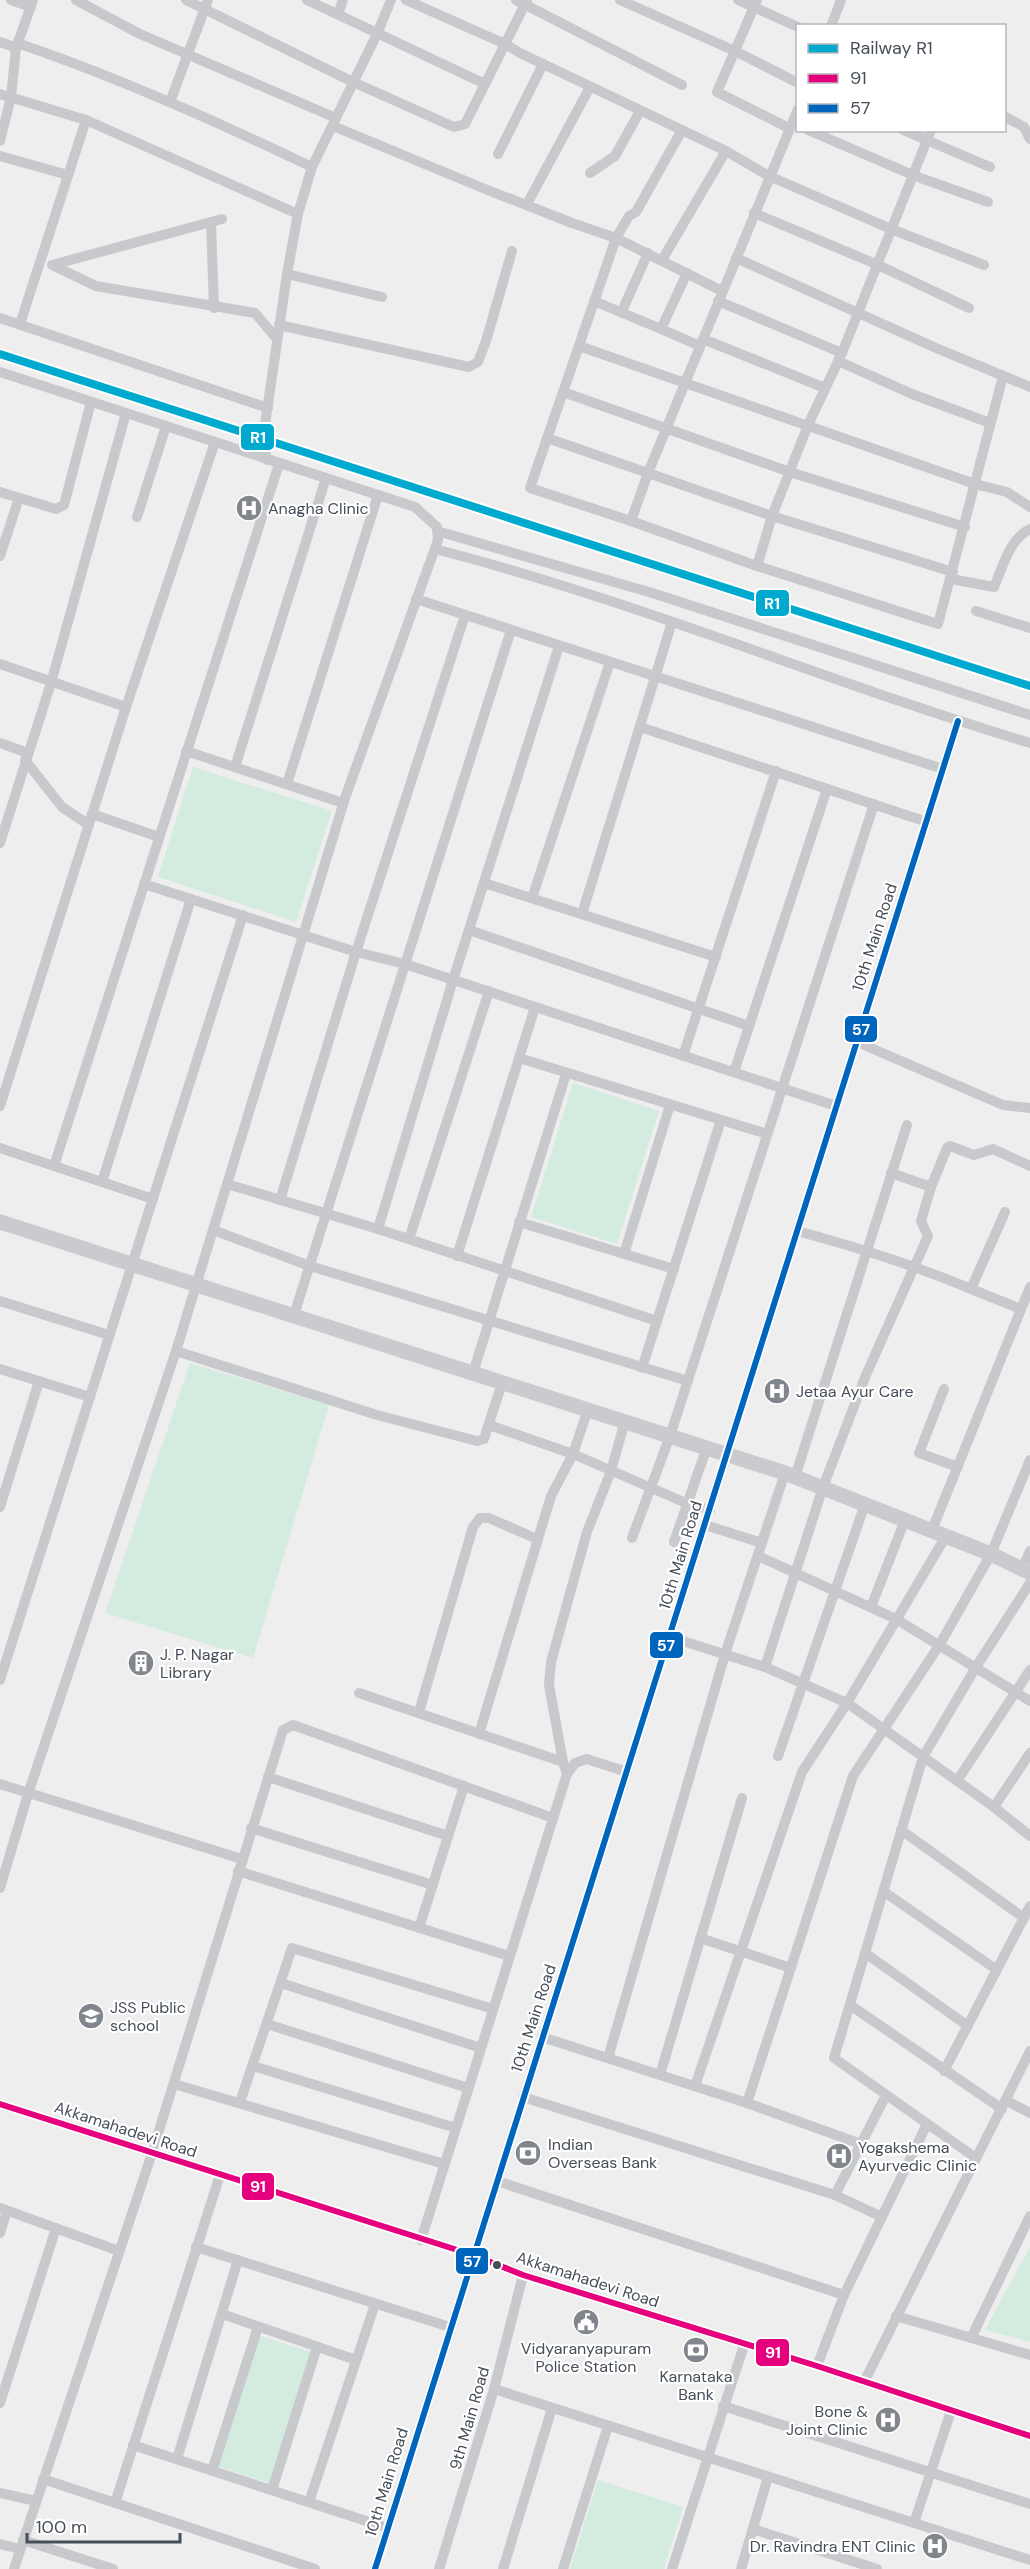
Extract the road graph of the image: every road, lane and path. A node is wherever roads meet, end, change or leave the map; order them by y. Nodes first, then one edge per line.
1 (11, 0) edge
2 (76, 0) edge
3 (186, 0) edge
4 (307, 0) edge
5 (343, 0) edge
6 (391, 0) edge
7 (406, 0) edge
8 (620, 0) edge
9 (738, 0) edge
10 (841, 0) edge
11 (523, 1) edge
12 (32, 4) edge
13 (207, 4) edge
14 (755, 4) edge
15 (338, 14) junction
16 (832, 24) edge
17 (796, 26) edge
18 (377, 34) junction
19 (0, 42) edge
20 (505, 44) junction
21 (16, 45) junction
22 (735, 51) junction
23 (189, 55) junction
24 (543, 64) junction
25 (353, 82) junction
26 (796, 82) edge
27 (485, 84) junction
28 (682, 85) dead end
29 (590, 87) junction
30 (6, 95) edge
31 (170, 102) junction
32 (640, 111) junction
33 (1006, 117) edge
34 (86, 120) junction
35 (334, 122) junction
36 (792, 126) edge
37 (682, 130) junction
38 (813, 132) edge
39 (907, 132) edge
40 (930, 132) edge
41 (1030, 139) edge
42 (0, 141) edge
43 (927, 141) junction
44 (726, 151) junction
45 (498, 154) dead end
46 (0, 156) edge
47 (312, 167) junction
48 (990, 167) dead end
49 (590, 173) dead end
50 (68, 175) junction
51 (769, 176) junction
52 (915, 176) junction
53 (988, 202) dead end
54 (527, 204) junction
55 (754, 213) junction
56 (298, 214) junction
57 (891, 229) junction
58 (616, 238) junction
59 (512, 251) dead end
60 (648, 253) junction
61 (736, 258) junction
62 (662, 260) junction
63 (39, 261) junction
64 (876, 264) junction
65 (984, 265) dead end
66 (54, 266) junction
67 (687, 273) junction
68 (287, 274) junction
69 (720, 296) junction
70 (382, 297) dead end
71 (594, 301) junction
72 (214, 308) junction
73 (969, 308) dead end
74 (622, 311) junction
75 (856, 313) junction
76 (0, 318) edge
77 (20, 324) junction
78 (279, 325) junction
79 (661, 329) junction
80 (277, 339) junction
81 (701, 342) junction
82 (579, 346) junction
83 (840, 357) junction
84 (0, 374) edge
85 (1003, 376) junction
86 (685, 382) junction
87 (1030, 387) edge
88 (825, 388) junction
89 (563, 392) junction
90 (92, 402) junction
91 (268, 408) junction
92 (126, 413) junction
93 (990, 423) junction
94 (808, 425) junction
95 (165, 426) junction
96 (666, 428) junction
97 (548, 438) junction
98 (215, 442) junction
99 (267, 460) junction
100 (279, 464) junction
101 (790, 472) junction
102 (648, 473) junction
103 (326, 478) junction
104 (975, 484) junction
105 (0, 492) edge
106 (378, 495) junction
107 (19, 498) junction
108 (1030, 507) edge
109 (772, 516) junction
110 (137, 517) dead end
111 (631, 521) junction
112 (964, 527) junction
113 (1030, 529) edge
114 (437, 531) junction
115 (2, 538) edge
116 (435, 549) junction
117 (0, 556) edge
118 (757, 566) junction
119 (952, 575) junction
120 (416, 599) junction
121 (976, 611) dead end
122 (465, 615) junction
123 (672, 622) junction
124 (1030, 628) edge
125 (511, 630) junction
126 (559, 646) junction
127 (610, 662) junction
128 (0, 664) edge
129 (653, 676) junction
130 (51, 683) junction
131 (126, 707) junction
132 (1030, 715) edge
133 (958, 721) junction
134 (640, 727) junction
135 (1030, 742) edge
136 (0, 743) edge
137 (186, 751) junction
138 (27, 756) junction
139 (235, 766) junction
140 (943, 769) junction
141 (776, 771) junction
142 (287, 784) junction
143 (827, 789) junction
144 (343, 803) junction
145 (874, 804) junction
146 (92, 814) junction
147 (927, 822) junction
148 (89, 825) junction
149 (159, 837) junction
150 (0, 843) edge
151 (484, 883) junction
152 (144, 884) junction
153 (532, 898) junction
154 (191, 899) junction
155 (582, 914) junction
156 (243, 915) junction
157 (469, 930) junction
158 (302, 934) junction
159 (356, 952) junction
160 (716, 957) junction
161 (405, 964) junction
162 (453, 980) junction
163 (489, 991) junction
164 (535, 1007) junction
165 (699, 1008) junction
166 (749, 1026) junction
167 (856, 1042) junction
168 (684, 1056) junction
169 (519, 1058) junction
170 (5, 1071) edge
171 (734, 1072) junction
172 (566, 1074) junction
173 (782, 1088) junction
174 (670, 1105) junction
175 (0, 1106) edge
176 (836, 1106) junction
177 (1030, 1108) edge
178 (721, 1120) junction
179 (907, 1125) dead end
180 (767, 1134) junction
181 (0, 1148) edge
182 (54, 1166) junction
183 (1030, 1166) edge
184 (891, 1173) junction
185 (102, 1182) junction
186 (227, 1184) junction
187 (931, 1187) junction
188 (153, 1199) junction
189 (280, 1200) junction
190 (1005, 1212) dead end
191 (327, 1214) junction
192 (0, 1222) edge
193 (519, 1222) junction
194 (378, 1229) junction
195 (213, 1230) junction
196 (797, 1231) junction
197 (409, 1239) junction
198 (866, 1249) junction
199 (624, 1254) junction
200 (457, 1256) junction
201 (132, 1262) junction
202 (915, 1265) junction
203 (310, 1266) junction
204 (674, 1269) junction
205 (504, 1272) junction
206 (196, 1284) junction
207 (1030, 1287) edge
208 (971, 1289) junction
209 (0, 1301) edge
210 (1021, 1309) junction
211 (294, 1315) junction
212 (489, 1320) junction
213 (657, 1321) junction
214 (109, 1335) junction
215 (176, 1351) junction
216 (0, 1368) edge
217 (642, 1368) junction
218 (473, 1373) junction
219 (39, 1380) junction
220 (688, 1381) junction
221 (502, 1383) junction
222 (944, 1389) dead end
223 (90, 1396) junction
224 (588, 1409) junction
225 (625, 1421) junction
226 (489, 1425) junction
227 (670, 1436) junction
228 (707, 1447) junction
229 (573, 1454) junction
230 (727, 1454) junction
231 (1030, 1460) edge
232 (958, 1467) junction
233 (611, 1471) junction
234 (790, 1475) junction
235 (823, 1486) junction
236 (650, 1487) junction
237 (686, 1503) junction
238 (865, 1504) junction
239 (0, 1507) edge
240 (710, 1510) junction
241 (905, 1520) junction
242 (705, 1525) junction
243 (939, 1533) junction
244 (632, 1538) dead end
245 (537, 1539) junction
246 (674, 1542) dead end
247 (762, 1543) junction
248 (1030, 1551) edge
249 (992, 1554) junction
250 (758, 1556) junction
251 (795, 1571) junction
252 (1027, 1575) edge
253 (835, 1590) junction
254 (872, 1607) junction
255 (896, 1619) junction
256 (670, 1637) junction
257 (940, 1644) junction
258 (725, 1654) junction
259 (765, 1667) junction
260 (976, 1667) junction
261 (1030, 1670) edge
262 (0, 1680) edge
263 (802, 1683) junction
264 (1015, 1692) junction
265 (359, 1693) dead end
266 (1030, 1701) edge
267 (847, 1703) junction
268 (419, 1712) junction
269 (884, 1728) junction
270 (479, 1734) junction
271 (1030, 1754) edge
272 (778, 1755) dead end
273 (923, 1757) junction
274 (563, 1762) junction
275 (627, 1772) junction
276 (567, 1774) junction
277 (268, 1777) junction
278 (957, 1781) junction
279 (0, 1784) edge
280 (464, 1786) junction
281 (28, 1794) junction
282 (742, 1798) dead end
283 (994, 1808) junction
284 (553, 1818) junction
285 (251, 1828) junction
286 (901, 1830) junction
287 (448, 1836) junction
288 (1030, 1836) edge
289 (242, 1859) junction
290 (238, 1871) junction
291 (433, 1885) junction
292 (0, 1888) edge
293 (884, 1891) junction
294 (1030, 1906) edge
295 (1024, 1918) junction
296 (419, 1928) junction
297 (700, 1938) junction
298 (741, 1952) junction
299 (865, 1953) junction
300 (509, 1956) junction
301 (791, 1968) junction
302 (997, 1970) junction
303 (281, 1983) junction
304 (850, 2005) junction
305 (492, 2009) junction
306 (267, 2024) junction
307 (968, 2026) junction
308 (542, 2037) junction
309 (482, 2048) junction
310 (1030, 2051) edge
311 (608, 2058) junction
312 (253, 2066) junction
313 (944, 2072) junction
314 (660, 2075) junction
315 (174, 2084) junction
316 (695, 2086) junction
317 (468, 2088) junction
318 (886, 2095) junction
319 (523, 2097) junction
320 (240, 2102) junction
321 (747, 2103) junction
322 (0, 2104) edge
323 (1004, 2105) junction
324 (1030, 2113) edge
325 (927, 2124) junction
326 (456, 2128) junction
327 (861, 2144) junction
328 (152, 2152) junction
329 (976, 2158) junction
330 (444, 2164) junction
331 (220, 2175) junction
332 (496, 2181) junction
333 (835, 2195) junction
334 (4, 2210) edge
335 (1030, 2216) edge
336 (882, 2217) junction
337 (56, 2228) junction
338 (0, 2233) edge
339 (421, 2240) junction
340 (196, 2247) junction
341 (119, 2251) junction
342 (473, 2255) junction
343 (238, 2260) junction
344 (523, 2275) junction
345 (844, 2295) junction
346 (375, 2304) junction
347 (222, 2314) junction
348 (896, 2316) junction
349 (258, 2327) junction
350 (450, 2327) junction
351 (971, 2338) junction
352 (744, 2345) junction
353 (317, 2347) junction
354 (1030, 2355) edge
355 (356, 2360) junction
356 (817, 2366) junction
357 (864, 2382) junction
358 (494, 2389) junction
359 (0, 2403) edge
360 (723, 2406) junction
361 (552, 2408) junction
362 (951, 2411) junction
363 (608, 2426) junction
364 (1030, 2436) edge
365 (133, 2445) junction
366 (706, 2457) junction
367 (177, 2460) junction
368 (212, 2471) junction
369 (931, 2472) junction
370 (768, 2477) junction
371 (43, 2479) junction
372 (272, 2490) junction
373 (0, 2493) edge
374 (36, 2501) junction
375 (309, 2502) junction
376 (115, 2503) junction
377 (1030, 2504) edge
378 (914, 2523) junction
379 (388, 2528) junction
380 (753, 2529) junction
381 (0, 2544) edge
382 (22, 2544) junction
383 (1030, 2560) edge
384 (93, 2566) edge
385 (296, 2566) edge
386 (14, 2569) edge
387 (113, 2569) edge
388 (315, 2569) edge
389 (375, 2569) edge
390 (439, 2569) edge
391 (503, 2569) edge
392 (563, 2569) edge
393 (672, 2569) edge
394 (741, 2569) edge
395 (877, 2569) edge

1 - 12 street
2 - 23 street
3 - 13 street
4 - 15 street
5 - 15 street
6 - 18 street
7 - 20 street
8 - 22 street
9 - 14 street
10 - 16 street
11 - 20 street
11 - 28 street
12 - 21 street
13 - 23 street
13 - 25 street
14 - 17 street
14 - 22 street
15 - 18 street
18 - 25 street
18 - 27 street
19 - 21 street
20 - 24 street
20 - 27 street
21 - 30 street
21 - 31 street
22 - 26 street
22 - 36 street
23 - 31 street
23 - 35 street
24 - 29 street
24 - 45 street
25 - 27 street
25 - 35 street
29 - 32 street
29 - 54 street
30 - 34 street
30 - 42 street
31 - 47 street
32 - 37 street
32 - 49 street
33 - 41 street
34 - 50 street
34 - 56 street
35 - 47 street
35 - 54 street
36 - 51 street
37 - 44 street
37 - 58 street
38 - 52 street
39 - 43 street
40 - 43 street
43 - 48 street
43 - 52 street
44 - 51 street
44 - 62 street
46 - 50 street
47 - 56 street
50 - 63 street
51 - 55 street
51 - 57 street
52 - 53 street
52 - 57 street
54 - 58 street
55 - 61 street
55 - 64 street
56 - 68 street
57 - 64 street
57 - 65 street
58 - 60 street
58 - 71 street
59 - 78 street
60 - 62 street
60 - 74 street
61 - 69 street
61 - 75 street
62 - 67 street
63 - 66 street
63 - 77 street
64 - 73 street
64 - 75 street
66 - 72 street
66 - 72 street
67 - 69 street
67 - 79 street
68 - 70 street
68 - 78 street
69 - 81 street
69 - 83 street
71 - 74 street
71 - 82 street
72 - 80 street
74 - 79 street
75 - 83 street
75 - 85 street
76 - 77 street
77 - 91 street
78 - 80 street
79 - 81 street
80 - 91 street
81 - 86 street
81 - 88 street
82 - 86 street
82 - 89 street
83 - 88 street
83 - 93 street
84 - 90 street
85 - 87 street
85 - 93 street
86 - 94 street
86 - 96 street
88 - 94 street
89 - 96 street
89 - 97 street
90 - 92 street
90 - 107 street
91 - 99 street
92 - 95 street
92 - 130 street
93 - 104 street
94 - 101 street
94 - 104 street
95 - 98 street
95 - 110 street
96 - 101 street
96 - 102 street
97 - 102 street
97 - 111 street
98 - 99 street
98 - 131 street
99 - 100 street
100 - 103 street
100 - 137 street
101 - 109 street
101 - 112 street
102 - 109 street
102 - 111 street
103 - 106 street
103 - 139 street
104 - 108 street
104 - 112 street
105 - 107 street
106 - 114 street
106 - 142 street
107 - 115 street
109 - 118 street
109 - 119 street
111 - 118 street
112 - 119 street
113 - 119 street
114 - 116 street
114 - 132 street
115 - 117 street
116 - 120 street
116 - 123 street
118 - 119 street
120 - 122 street
120 - 144 street
121 - 124 street
122 - 125 street
122 - 159 street
123 - 129 street
123 - 133 street
125 - 126 street
125 - 161 street
126 - 127 street
126 - 151 street
127 - 129 street
127 - 153 street
128 - 130 street
129 - 134 street
129 - 140 street
130 - 131 street
130 - 138 street
131 - 146 street
133 - 135 street
133 - 140 street, 10th Main Road
134 - 141 street
134 - 155 street
136 - 138 street
137 - 139 street
137 - 149 street
138 - 148 street
138 - 150 street
139 - 142 street
140 - 147 street, 10th Main Road
141 - 143 street
141 - 160 street
142 - 144 street
143 - 145 street
143 - 166 street
144 - 158 street
145 - 147 street
145 - 173 street
146 - 148 street
146 - 149 street
147 - 167 street, 10th Main Road
148 - 170 street
149 - 152 street
151 - 153 street
151 - 157 street
152 - 154 street
152 - 182 street
153 - 155 street
154 - 156 street
154 - 185 street
155 - 160 street
156 - 158 street
156 - 188 street
157 - 162 street
157 - 165 street
158 - 159 street
158 - 186 street
159 - 161 street
159 - 189 street
160 - 165 street
161 - 162 street
161 - 191 street
162 - 163 street
162 - 194 street
163 - 164 street
163 - 197 street
164 - 168 street
164 - 169 street
165 - 166 street
165 - 168 street
166 - 171 street
167 - 176 street, 10th Main Road
167 - 177 street
168 - 171 street
169 - 172 street
169 - 200 street
170 - 175 street
171 - 173 street
172 - 174 street
172 - 193 street
173 - 176 street
173 - 180 street
174 - 178 street
174 - 199 street
176 - 196 street, 10th Main Road
178 - 180 street
178 - 204 street
179 - 184 street
180 - 220 street
181 - 182 street
182 - 185 street
183 - 187 street
184 - 187 street
184 - 198 street
185 - 188 street
186 - 189 street
186 - 195 street
187 - 202 street
188 - 201 street
189 - 191 street
190 - 208 street
191 - 194 street
191 - 203 street
192 - 201 street
193 - 199 street
193 - 205 street
194 - 197 street
195 - 203 street
195 - 206 street
196 - 198 street
196 - 230 street, 10th Main Road
197 - 200 street
198 - 202 street
198 - 234 street
199 - 204 street
200 - 205 street
201 - 206 street
201 - 214 street
202 - 208 street
202 - 235 street
203 - 211 street
203 - 212 street
204 - 213 street
205 - 212 street
205 - 213 street
206 - 211 street
206 - 215 street
207 - 210 street
208 - 210 street
209 - 214 street
210 - 232 street
211 - 218 street
212 - 217 street
212 - 218 street
213 - 217 street
214 - 223 street
215 - 226 street
215 - 281 street
216 - 219 street
217 - 220 street
218 - 221 street
219 - 223 street
219 - 239 street
220 - 227 street
221 - 224 street
221 - 226 street
222 - 232 street
223 - 262 street
224 - 225 street
224 - 229 street
225 - 227 street
225 - 233 street
226 - 229 street
227 - 228 street
227 - 236 street
228 - 230 street
228 - 237 street
229 - 233 street
229 - 245 street
230 - 234 street
230 - 240 street, 10th Main Road
231 - 249 street
232 - 243 street
233 - 236 street
233 - 274 street
234 - 235 street
234 - 247 street
235 - 238 street
235 - 251 street
236 - 237 street
236 - 244 street
237 - 240 street
237 - 246 street
238 - 241 street
238 - 253 street
240 - 242 street, 10th Main Road
241 - 243 street
241 - 254 street
242 - 247 street
242 - 256 street, 10th Main Road
243 - 249 street
243 - 255 street
245 - 268 street
245 - 270 street
247 - 250 street
248 - 252 street
249 - 252 street
249 - 257 street
250 - 251 street
250 - 258 street
251 - 253 street
251 - 259 street
252 - 260 street
253 - 254 street
253 - 263 street
254 - 255 street
255 - 257 street
255 - 267 street
256 - 258 street
256 - 275 street, 10th Main Road
257 - 260 street
257 - 269 street
258 - 259 street
258 - 311 street
259 - 263 street
260 - 264 street
260 - 273 street
261 - 264 street
263 - 267 street
263 - 272 street
264 - 266 street
264 - 278 street
265 - 268 street
267 - 269 street
267 - 298 street
268 - 270 street
269 - 273 street
269 - 301 street
270 - 274 street
271 - 283 street
273 - 278 street
273 - 286 street
274 - 276 street
275 - 276 street
275 - 308 street, 10th Main Road
276 - 284 street
277 - 280 street
277 - 285 street
277 - 287 street
278 - 283 street
279 - 281 street
280 - 284 street
280 - 287 street
281 - 289 street
281 - 292 street
282 - 297 street
283 - 288 street
284 - 300 street
285 - 289 street
285 - 291 street
286 - 293 street
286 - 295 street
287 - 291 street
289 - 290 street
290 - 296 street
290 - 315 street
291 - 296 street
293 - 299 street
293 - 302 street
294 - 295 street
295 - 302 street
296 - 300 street
297 - 298 street
297 - 314 street
298 - 301 street
298 - 316 street
299 - 304 street
299 - 307 street
300 - 305 street
301 - 321 street
302 - 307 street
303 - 305 street
303 - 306 street
303 - 309 street
304 - 313 street
304 - 318 street
305 - 309 street
306 - 312 street
306 - 317 street
307 - 313 street
308 - 311 street
308 - 319 street, 10th Main Road
309 - 317 street
310 - 323 street
311 - 314 street
312 - 320 street
312 - 326 street
313 - 323 street
314 - 316 street
315 - 320 street
315 - 328 street
316 - 321 street
317 - 326 street
318 - 325 street
318 - 327 street
319 - 332 street, 10th Main Road
319 - 333 street
320 - 330 street
321 - 327 street
322 - 328 street, Akkamahadevi Road
323 - 324 street
323 - 329 street
325 - 329 street
325 - 336 street
326 - 330 street
327 - 333 street
328 - 331 street, Akkamahadevi Road
328 - 341 street
329 - 348 street
330 - 339 street
331 - 339 street, Akkamahadevi Road
331 - 340 street
332 - 342 street, 10th Main Road
332 - 345 street
333 - 336 street
334 - 337 street
334 - 338 street
335 - 351 street
336 - 345 street
337 - 341 street
337 - 359 street
339 - 342 street, Akkamahadevi Road
340 - 343 street
340 - 365 street
341 - 371 street
342 - 344 street, Akkamahadevi Road
342 - 350 street, 10th Main Road
343 - 346 street
343 - 347 street
344 - 352 street, Akkamahadevi Road
344 - 358 street, 9th Main Road
345 - 356 street
346 - 350 street
346 - 355 street
347 - 349 street
347 - 367 street
348 - 351 street
348 - 357 street
349 - 353 street
349 - 368 street
350 - 379 street, 10th Main Road
351 - 354 street
352 - 356 street, Akkamahadevi Road
352 - 360 street
353 - 355 street
353 - 372 street
355 - 375 street
356 - 357 street, Akkamahadevi Road
357 - 362 street, Akkamahadevi Road
358 - 361 street
358 - 390 street, 9th Main Road
360 - 366 street
360 - 369 street
361 - 363 street
361 - 391 street
362 - 364 street, Akkamahadevi Road
362 - 369 street
363 - 366 street
363 - 392 street
365 - 367 street
365 - 376 street
366 - 370 street
366 - 393 street
367 - 368 street
368 - 372 street
369 - 377 street
369 - 378 street
370 - 378 street
370 - 380 street
371 - 374 street
371 - 376 street
372 - 375 street
373 - 374 street
374 - 382 street
375 - 379 street
376 - 385 street
378 - 383 street
379 - 389 street, 10th Main Road
380 - 394 street
380 - 395 street
381 - 382 street
382 - 384 street
382 - 386 street
384 - 387 street
385 - 388 street

